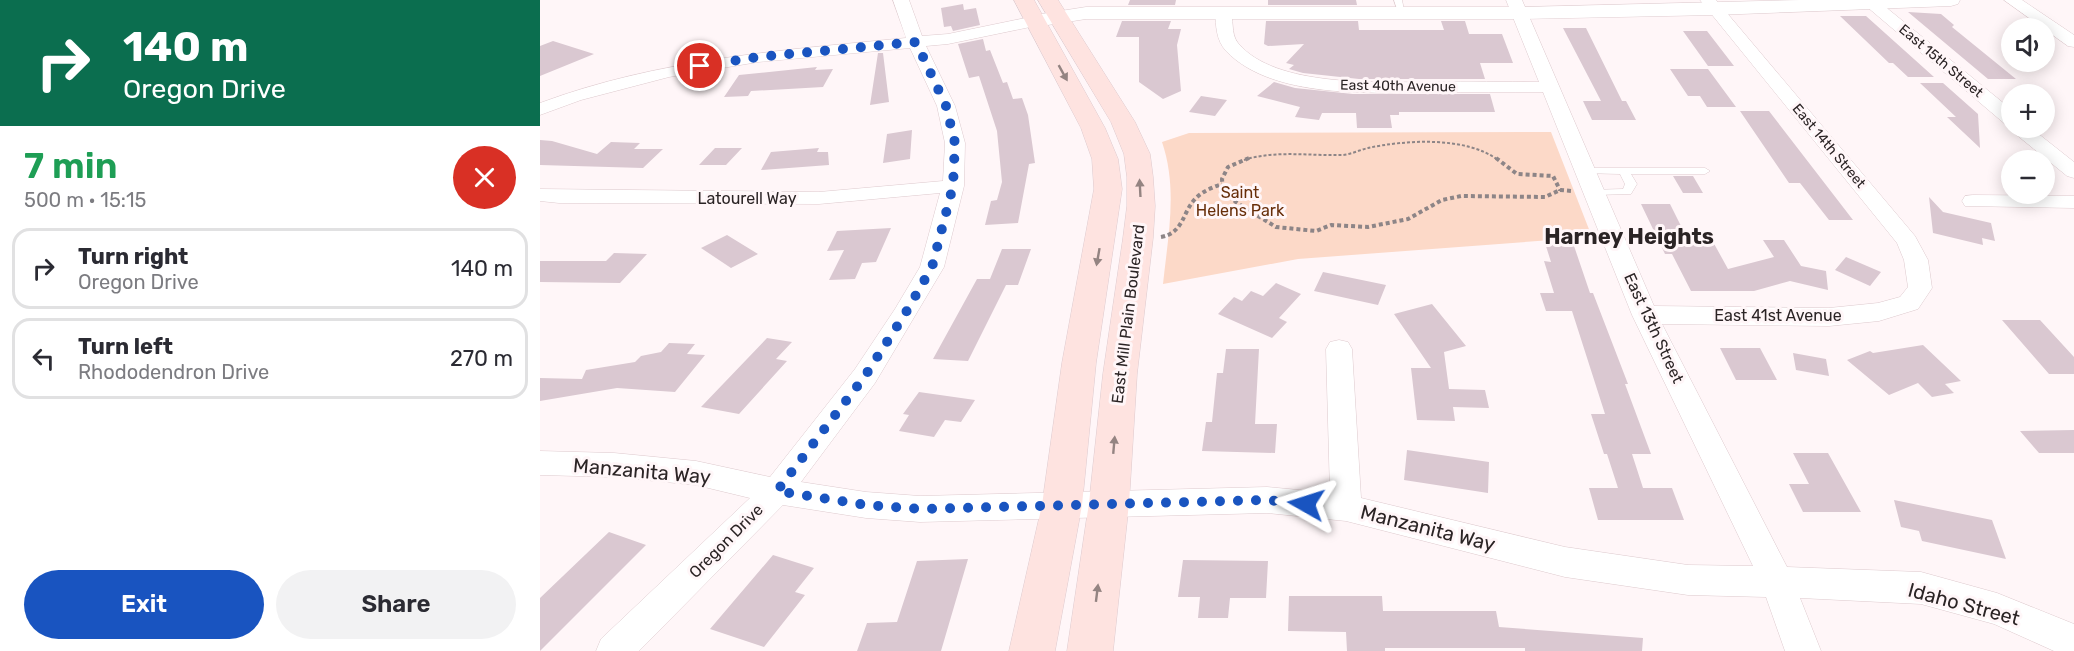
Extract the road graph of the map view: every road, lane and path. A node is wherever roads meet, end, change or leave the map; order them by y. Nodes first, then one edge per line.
1 (901, 0) edge
2 (1951, 0) edge
3 (2012, 0) edge
4 (1882, 2) edge
5 (1712, 4) edge
6 (1225, 6) edge
7 (1516, 6) edge
8 (1400, 7) edge
9 (1041, 10) edge
10 (916, 42) junction
11 (2074, 42) edge
12 (1549, 87) junction
13 (540, 109) edge
14 (2001, 110) edge
15 (2032, 138) edge
16 (1624, 171) junction
17 (1705, 171) dead end
18 (2074, 172) edge
19 (1589, 182) junction
20 (1222, 184) junction
21 (953, 186) junction
22 (1560, 190) junction
23 (540, 195) edge
24 (1973, 201) dead end
25 (2074, 202) edge
26 (1138, 238) junction
27 (1910, 303) joint
28 (1646, 315) junction
29 (1339, 349) dead end
30 (540, 463) edge
31 (777, 491) junction
32 (1109, 503) junction
33 (1062, 505) junction
34 (1346, 508) junction
35 (1777, 581) junction
36 (2074, 644) edge
37 (614, 651) edge
38 (1032, 651) edge
39 (1090, 651) edge
40 (1803, 651) edge

1 - 10 street, Oregon Drive
2 - 4 street
3 - 11 street
4 - 5 street
4 - 14 street, East 15th Street
5 - 7 street
5 - 27 street, East 14th Street
6 - 8 street
6 - 9 street
6 - 12 street, East 40th Avenue
7 - 8 street
7 - 12 street, East 13th Street
9 - 10 street
26 -> 9 main road, East Mill Plain Boulevard
9 -> 33 main road
10 - 13 street
10 - 21 street, Oregon Drive
12 - 19 street, East 13th Street
15 - 18 street
16 - 17 lane
16 - 19 lane
16 - 19 lane
19 - 22 path
19 - 28 street, East 13th Street
20 - 22 path
20 - 22 path
20 - 26 path
21 - 23 street, Latourell Way
21 - 31 street, Oregon Drive
24 - 25 street
32 -> 26 main road, East Mill Plain Boulevard
27 - 28 street, East 41st Avenue
28 - 35 street, East 13th Street
29 - 34 street
30 - 31 street, Manzanita Way
31 - 33 street, Manzanita Way
31 - 37 street, Oregon Drive
32 - 33 street, Manzanita Way
32 - 34 street, Manzanita Way
39 -> 32 main road, East Mill Plain Boulevard
33 - 38 main road
34 - 35 street, Manzanita Way
35 - 36 street, Idaho Street
35 - 40 street, East 13th Street

